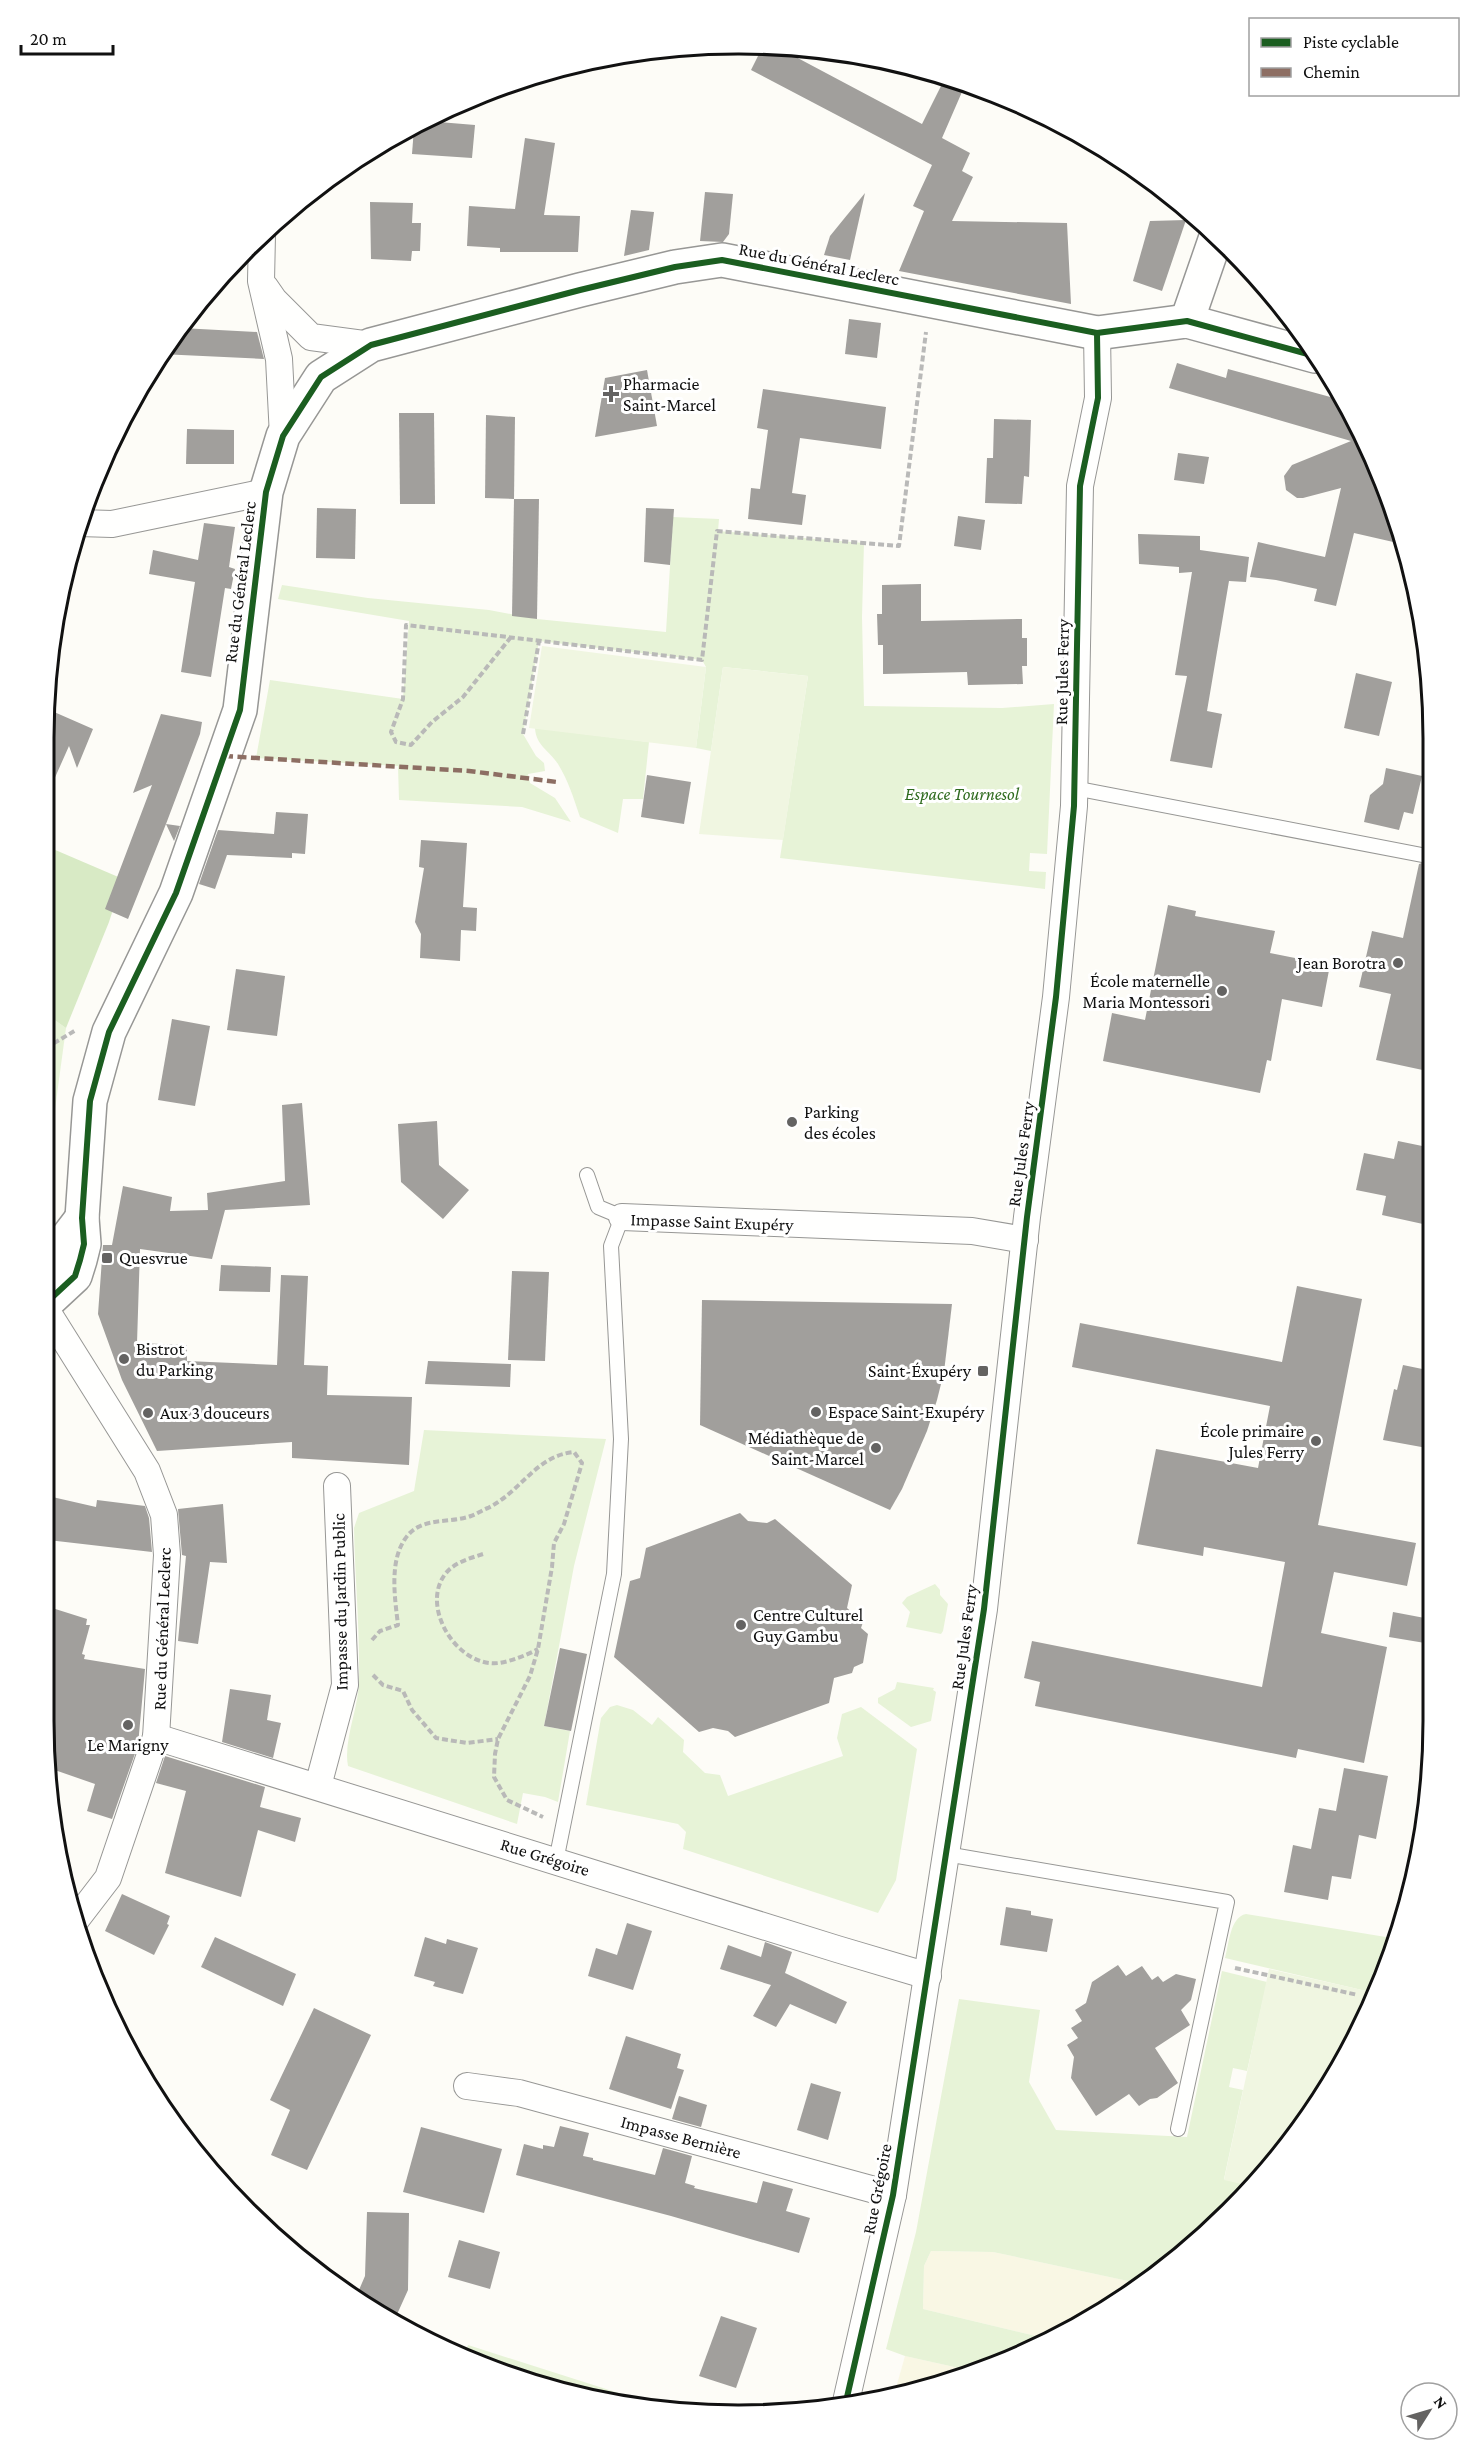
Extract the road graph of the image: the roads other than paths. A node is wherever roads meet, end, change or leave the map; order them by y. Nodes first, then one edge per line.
1 (1213, 245) edge
2 (262, 247) edge
3 (261, 280) junction
4 (1187, 321) junction
5 (1097, 333) junction
6 (371, 345) junction
7 (1304, 353) edge
8 (283, 435) junction
9 (266, 492) junction
10 (88, 523) edge
11 (1074, 788) junction
12 (1422, 855) dead end
13 (587, 1175) dead end
14 (622, 1217) junction
15 (82, 1218) junction
16 (1025, 1240) junction
17 (54, 1255) edge
18 (54, 1296) edge
19 (54, 1323) edge
20 (337, 1486) dead end
21 (156, 1737) junction
22 (318, 1786) junction
23 (946, 1854) junction
24 (556, 1861) junction
25 (81, 1913) edge
26 (928, 1976) junction
27 (467, 2086) dead end
28 (1178, 2129) dead end
29 (893, 2195) junction
30 (847, 2396) edge

1 - 4 street
2 - 3 street
3 - 6 street
3 - 8 street
4 - 5 street, Rue du Général Leclerc
4 - 7 street
5 - 6 street, Rue du Général Leclerc
5 - 11 street, Rue Jules Ferry
6 - 8 street, Rue du Général Leclerc
8 - 9 street, Rue du Général Leclerc
9 - 10 street
9 - 15 street, Rue du Général Leclerc
11 - 12 lane
11 - 16 street, Rue Jules Ferry
13 - 14 lane
14 - 16 street, Impasse Saint Exupéry
14 - 24 lane, Impasse Saint Exupéry
15 - 17 street
15 - 18 street, Rue du Général Leclerc
16 - 23 street, Rue Jules Ferry
19 - 21 street, Rue du Général Leclerc
20 - 22 street, Impasse du Jardin Public
21 - 22 street, Rue Grégoire
21 - 25 street, Rue du Général Leclerc
22 - 24 street, Rue Grégoire
23 - 26 street, Rue Jules Ferry
23 - 28 lane
24 - 26 street, Rue Grégoire
26 - 29 street, Rue Grégoire
27 - 29 street, Impasse Bernière
29 - 30 street, Rue Grégoire

